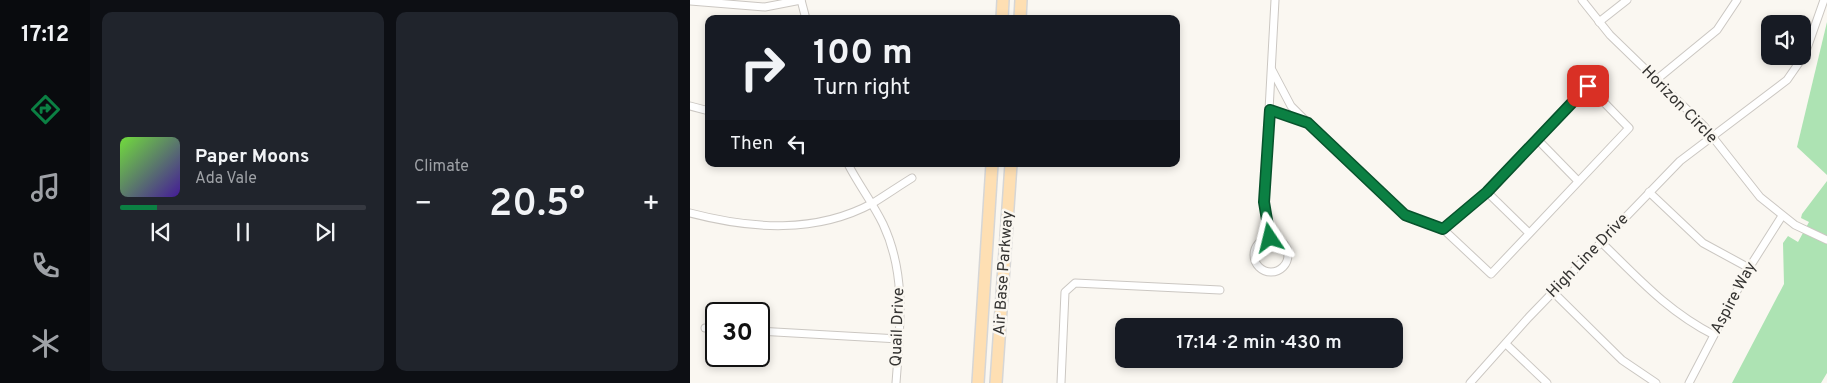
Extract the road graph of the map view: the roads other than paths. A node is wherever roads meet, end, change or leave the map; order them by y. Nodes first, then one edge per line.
1 (801, 0) edge
2 (1003, 0) edge
3 (1021, 0) edge
4 (1275, 0) edge
5 (1582, 0) edge
6 (1627, 0) edge
7 (1737, 0) edge
8 (1824, 0) edge
9 (690, 1) edge
10 (805, 15) edge
11 (1002, 15) edge
12 (1020, 15) edge
13 (1599, 22) junction
14 (1271, 70) junction
15 (1656, 80) junction
16 (690, 106) edge
17 (705, 110) edge
18 (1270, 110) junction
19 (1308, 123) junction
20 (1712, 136) junction
21 (1538, 139) junction
22 (850, 167) edge
23 (992, 167) edge
24 (1011, 167) edge
25 (912, 178) dead end
26 (1578, 181) junction
27 (1487, 192) junction
28 (1649, 192) junction
29 (872, 204) junction
30 (690, 213) edge
31 (1782, 216) junction
32 (1443, 229) junction
33 (1529, 233) junction
34 (1270, 238) junction
35 (1827, 240) edge
36 (1601, 242) junction
37 (1749, 268) junction
38 (1220, 290) dead end
39 (1553, 292) junction
40 (770, 332) edge
41 (1714, 335) junction
42 (899, 339) junction
43 (1506, 344) junction
44 (896, 383) edge
45 (978, 383) edge
46 (996, 383) edge
47 (1060, 383) edge
48 (1470, 383) edge
49 (1547, 383) edge
50 (1656, 383) edge
51 (1689, 383) edge

1 - 9 street
1 - 10 street
2 - 11 main road
3 - 12 main road
4 - 14 street
5 - 13 street, Horizon Circle
6 - 13 street
7 - 15 street
8 - 20 street, High Line Drive
13 - 15 street, Horizon Circle
14 - 18 street
14 - 19 street
15 - 20 street, Horizon Circle
16 - 17 street
18 - 19 street
18 - 34 street
19 - 32 street
20 - 28 street, High Line Drive
20 - 31 street, Horizon Circle
21 - 26 street
21 - 26 street
21 - 27 street
22 - 29 street, Quail Drive
23 - 45 main road, Air Base Parkway
24 - 46 main road, Air Base Parkway
25 - 29 street
26 - 33 street
27 - 32 street
27 - 33 street
28 - 36 street, High Line Drive
28 - 37 street
29 - 30 street
29 - 42 street, Quail Drive
31 - 35 street, Horizon Circle
31 - 37 street, Aspire Way
32 - 33 street
34 - 34 street
36 - 39 street, High Line Drive
36 - 41 street
37 - 41 street, Aspire Way
38 - 47 street
39 - 43 street, High Line Drive
39 - 50 street
40 - 42 street
41 - 51 street, Aspire Way
42 - 44 street, Quail Drive
43 - 48 street, High Line Drive
43 - 49 street

